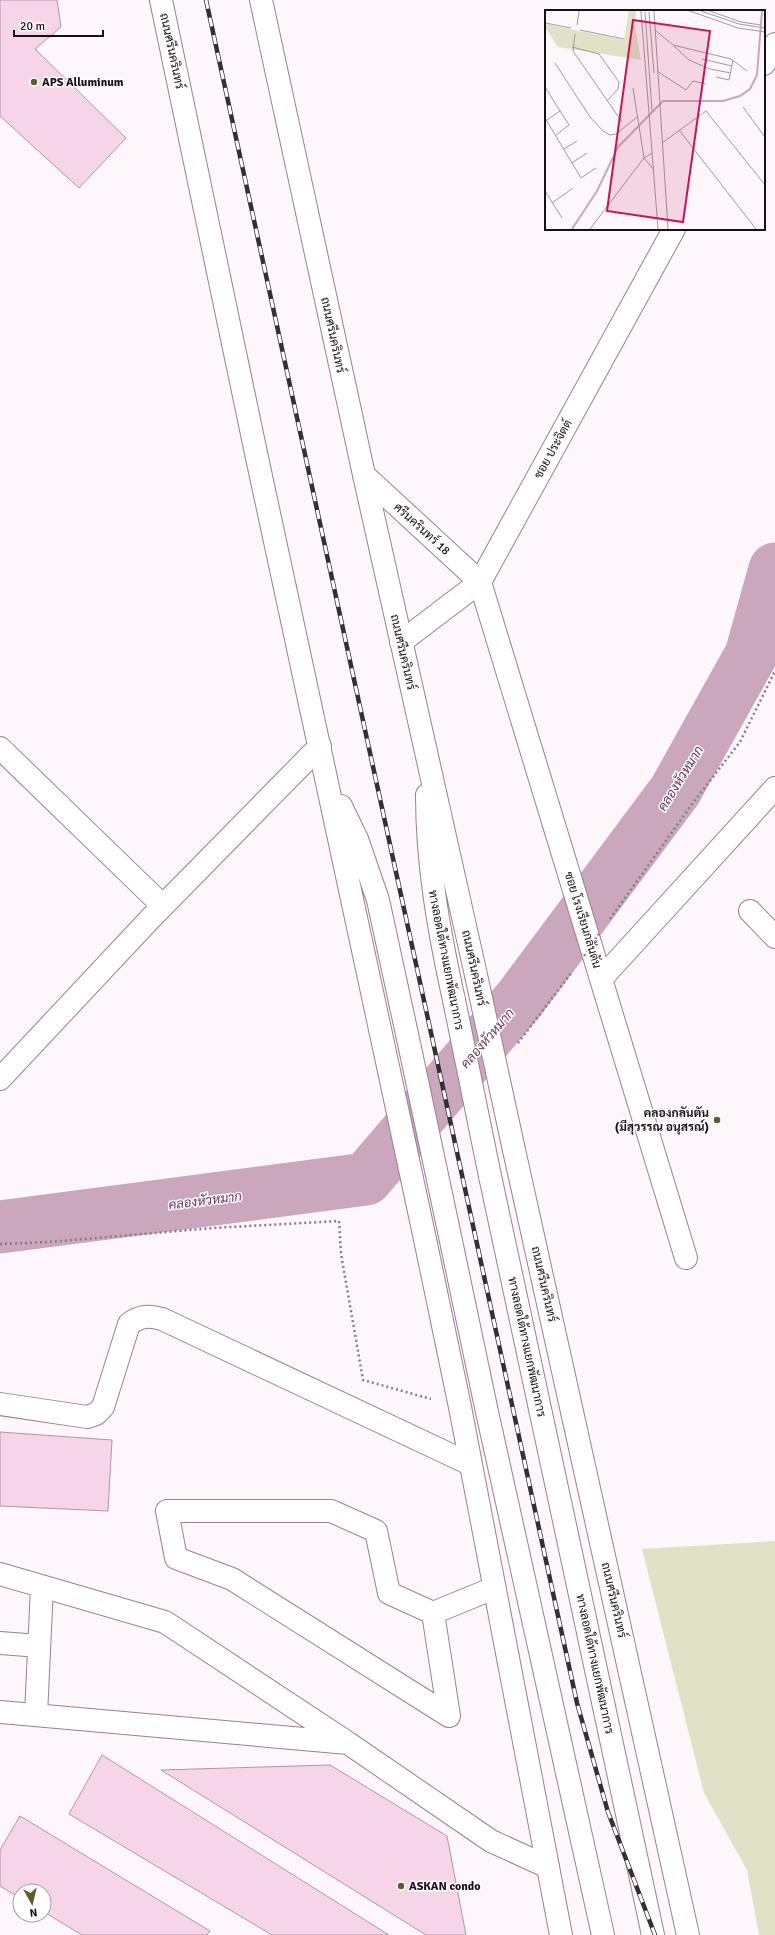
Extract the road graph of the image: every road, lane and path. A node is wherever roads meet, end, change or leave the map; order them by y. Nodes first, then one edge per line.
1 (161, 0) edge
2 (261, 0) edge
3 (775, 44) edge
4 (765, 62) edge
5 (673, 230) edge
6 (364, 475) junction
7 (480, 582) junction
8 (401, 642) junction
9 (775, 671) edge
10 (320, 746) junction
11 (0, 748) edge
12 (428, 756) junction
13 (327, 778) junction
14 (775, 788) edge
15 (163, 906) junction
16 (750, 911) dead end
17 (608, 921) dead end
18 (775, 937) edge
19 (575, 968) dead end
20 (601, 979) junction
21 (515, 1046) dead end
22 (0, 1079) edge
23 (0, 1244) edge
24 (686, 1258) dead end
25 (0, 1404) edge
26 (460, 1407) junction
27 (470, 1464) junction
28 (0, 1574) edge
29 (42, 1587) junction
30 (494, 1588) junction
31 (433, 1613) junction
32 (0, 1643) edge
33 (39, 1646) junction
34 (0, 1712) edge
35 (36, 1715) junction
36 (348, 1743) junction
37 (548, 1867) junction
38 (561, 1935) edge
39 (604, 1935) edge
40 (653, 1935) edge
41 (688, 1935) edge

1 - 10 main road, ถนนศรีนครินทร์
2 - 6 main road, ถนนศรีนครินทร์
3 - 4 main road
5 - 7 main road, ซอย ประจิตต์
6 - 7 main road, ศรีนครินทร์ 18
6 - 8 main road, ถนนศรีนครินทร์
7 - 8 main road, ซอย ประจิตต์
7 - 20 main road, ซอย โรงเรียนกลันตัน
8 - 12 main road, ถนนศรีนครินทร์
9 - 17 path
10 - 13 main road, ถนนศรีนครินทร์
10 - 15 main road
11 - 15 main road
12 - 40 main road, ทางลอดใต้ทางแยกพัฒนาการ, bridge
12 - 41 main road, ถนนศรีนครินทร์, bridge
13 - 26 main road, ถนนศรีนครินทร์, bridge
13 - 39 main road, bridge
14 - 20 main road
15 - 22 main road
16 - 18 main road
19 - 21 path
20 - 24 main road, ซอย โรงเรียนกลันตัน
23 - 26 path
25 - 27 main road
26 - 27 main road, ถนนศรีนครินทร์
27 - 30 main road, ถนนศรีนครินทร์
28 - 29 main road
29 - 33 main road
29 - 36 main road
30 - 31 main road
30 - 37 main road, ถนนศรีนครินทร์
31 - 31 main road
32 - 33 main road
33 - 35 main road
34 - 35 main road
35 - 36 main road
36 - 37 main road
37 - 38 main road, ถนนศรีนครินทร์

